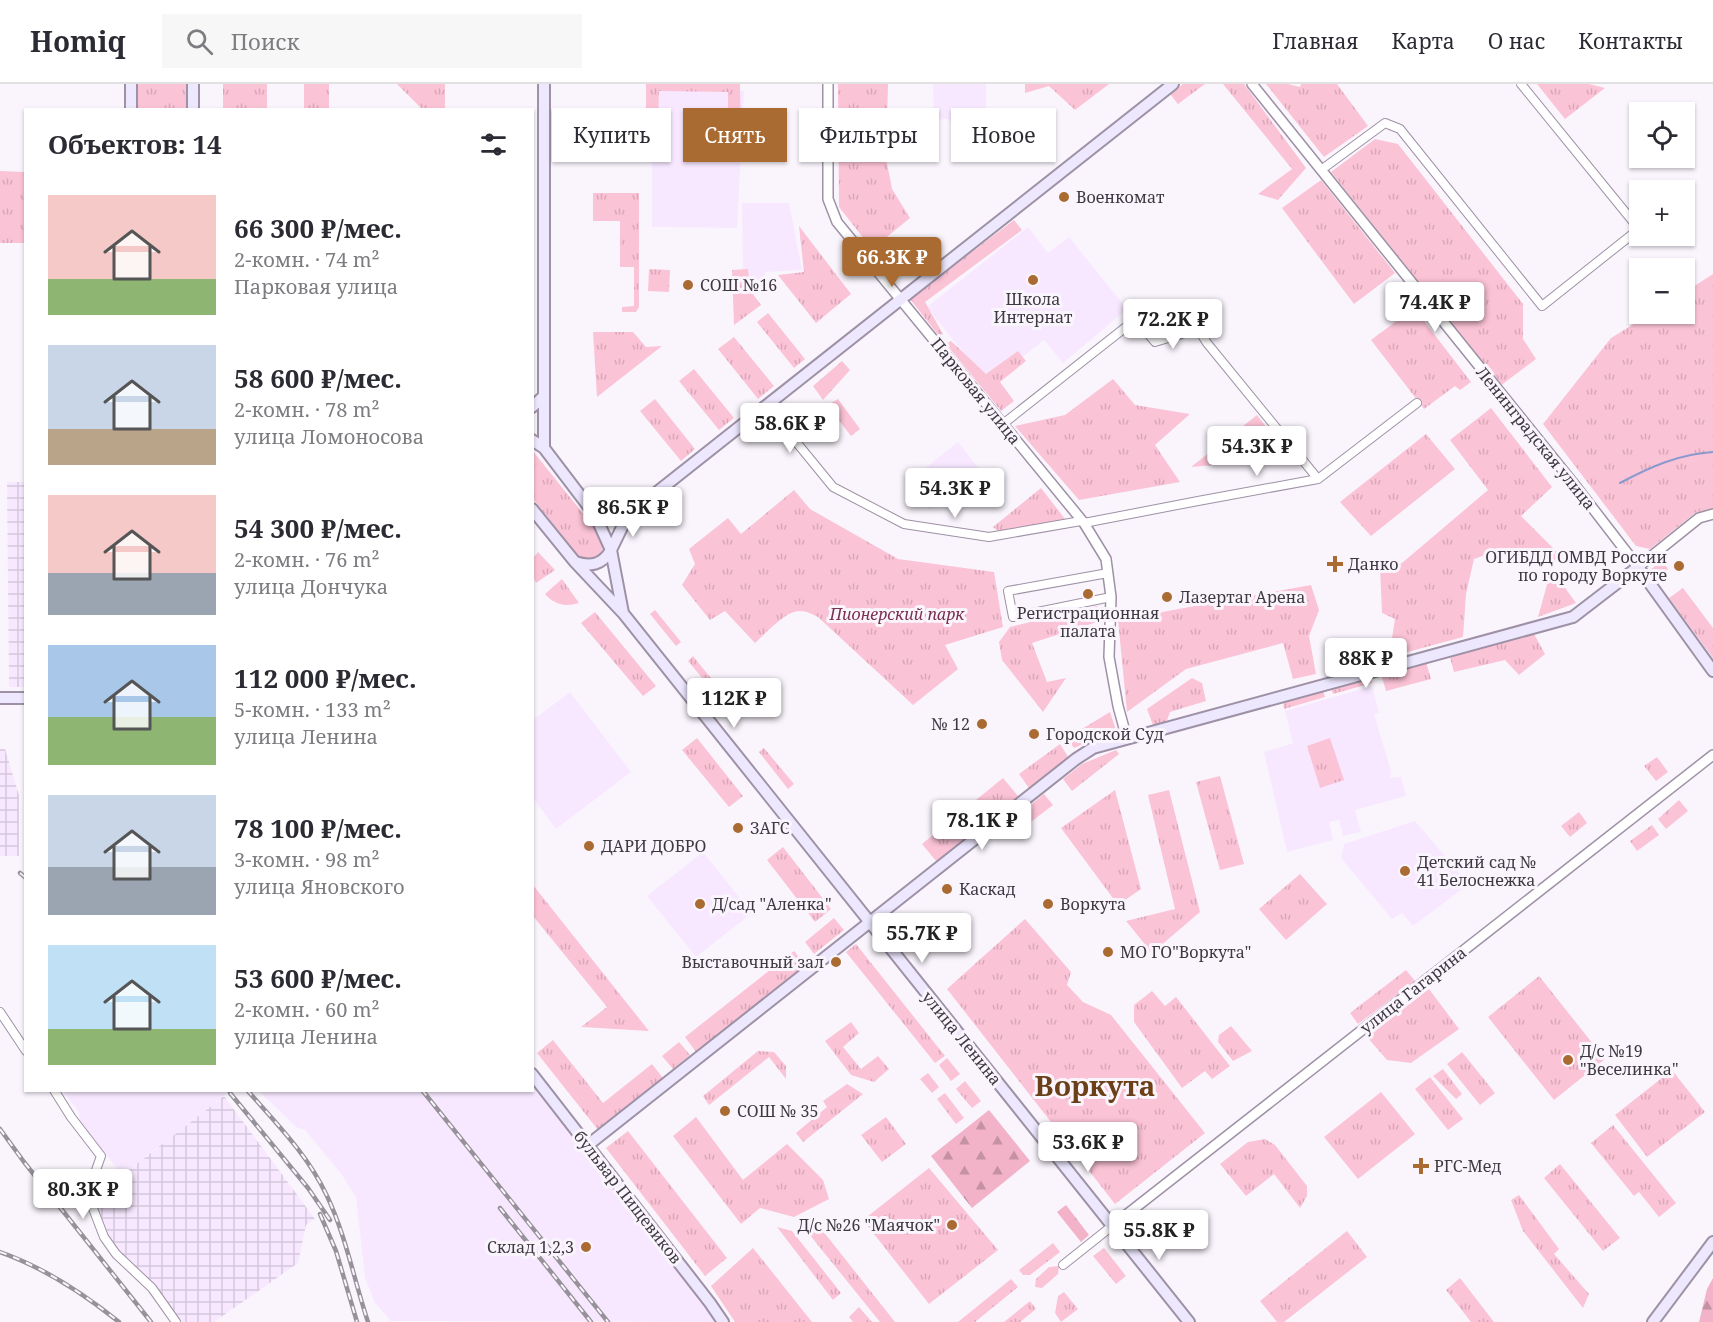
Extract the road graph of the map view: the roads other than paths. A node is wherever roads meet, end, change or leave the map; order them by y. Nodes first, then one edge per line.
1 (131, 84) edge
2 (193, 84) edge
3 (544, 84) edge
4 (828, 84) edge
5 (1173, 84) edge
6 (1252, 84) edge
7 (1521, 84) edge
8 (131, 108) edge
9 (194, 108) edge
10 (1321, 170) junction
11 (1629, 217) edge
12 (1629, 237) edge
13 (901, 299) junction
14 (544, 396) junction
15 (1417, 403) dead end
16 (534, 405) edge
17 (766, 405) junction
18 (1003, 424) junction
19 (534, 441) edge
20 (543, 448) junction
21 (1318, 480) junction
22 (534, 511) edge
23 (628, 514) junction
24 (1713, 514) edge
25 (595, 515) junction
26 (1083, 522) junction
27 (611, 550) junction
28 (575, 562) junction
29 (1638, 567) junction
30 (1108, 573) junction
31 (1112, 597) junction
32 (623, 613) junction
33 (1713, 671) edge
34 (0, 698) edge
35 (24, 698) edge
36 (1127, 739) junction
37 (1713, 754) edge
38 (870, 922) junction
39 (0, 1012) edge
40 (24, 1048) edge
41 (534, 1077) edge
42 (55, 1092) edge
43 (588, 1145) junction
44 (1113, 1226) junction
45 (1713, 1242) edge
46 (1063, 1265) dead end
47 (176, 1322) edge
48 (723, 1322) edge
49 (1189, 1322) edge
50 (1653, 1322) edge

1 - 8 main road
2 - 9 main road
3 - 14 main road
4 - 13 street, Парковая улица
5 - 13 main road
6 - 10 street, Ленинградская улица
7 - 11 street
10 - 12 street
10 - 29 street, Ленинградская улица
13 - 17 main road
13 - 18 street, Парковая улица
14 - 16 main road
14 - 20 main road
15 - 21 street
17 - 23 main road
17 - 26 street
18 - 21 street
18 - 26 street, Парковая улица
19 - 20 main road, улица Ленина
20 - 25 main road, улица Ленина
21 - 26 street
22 - 28 main road, улица Ленина
23 - 25 main road
23 - 27 main road
24 - 29 street
25 - 27 main road, улица Ленина
26 - 30 street, Парковая улица
27 - 28 main road
27 - 32 main road, улица Ленина
28 - 32 main road, улица Ленина
29 - 33 main road
29 - 36 main road
30 - 31 street, Парковая улица
30 - 31 street
31 - 36 street, Парковая улица
32 - 38 main road, улица Ленина
34 - 35 main road
36 - 38 main road
37 - 44 street, улица Гагарина
38 - 43 main road
38 - 44 main road, улица Ленина
39 - 40 street
41 - 43 main road, бульвар Пищевиков
42 - 47 street
43 - 48 main road, бульвар Пищевиков
44 - 46 street
44 - 49 main road, улица Ленина
45 - 50 main road

